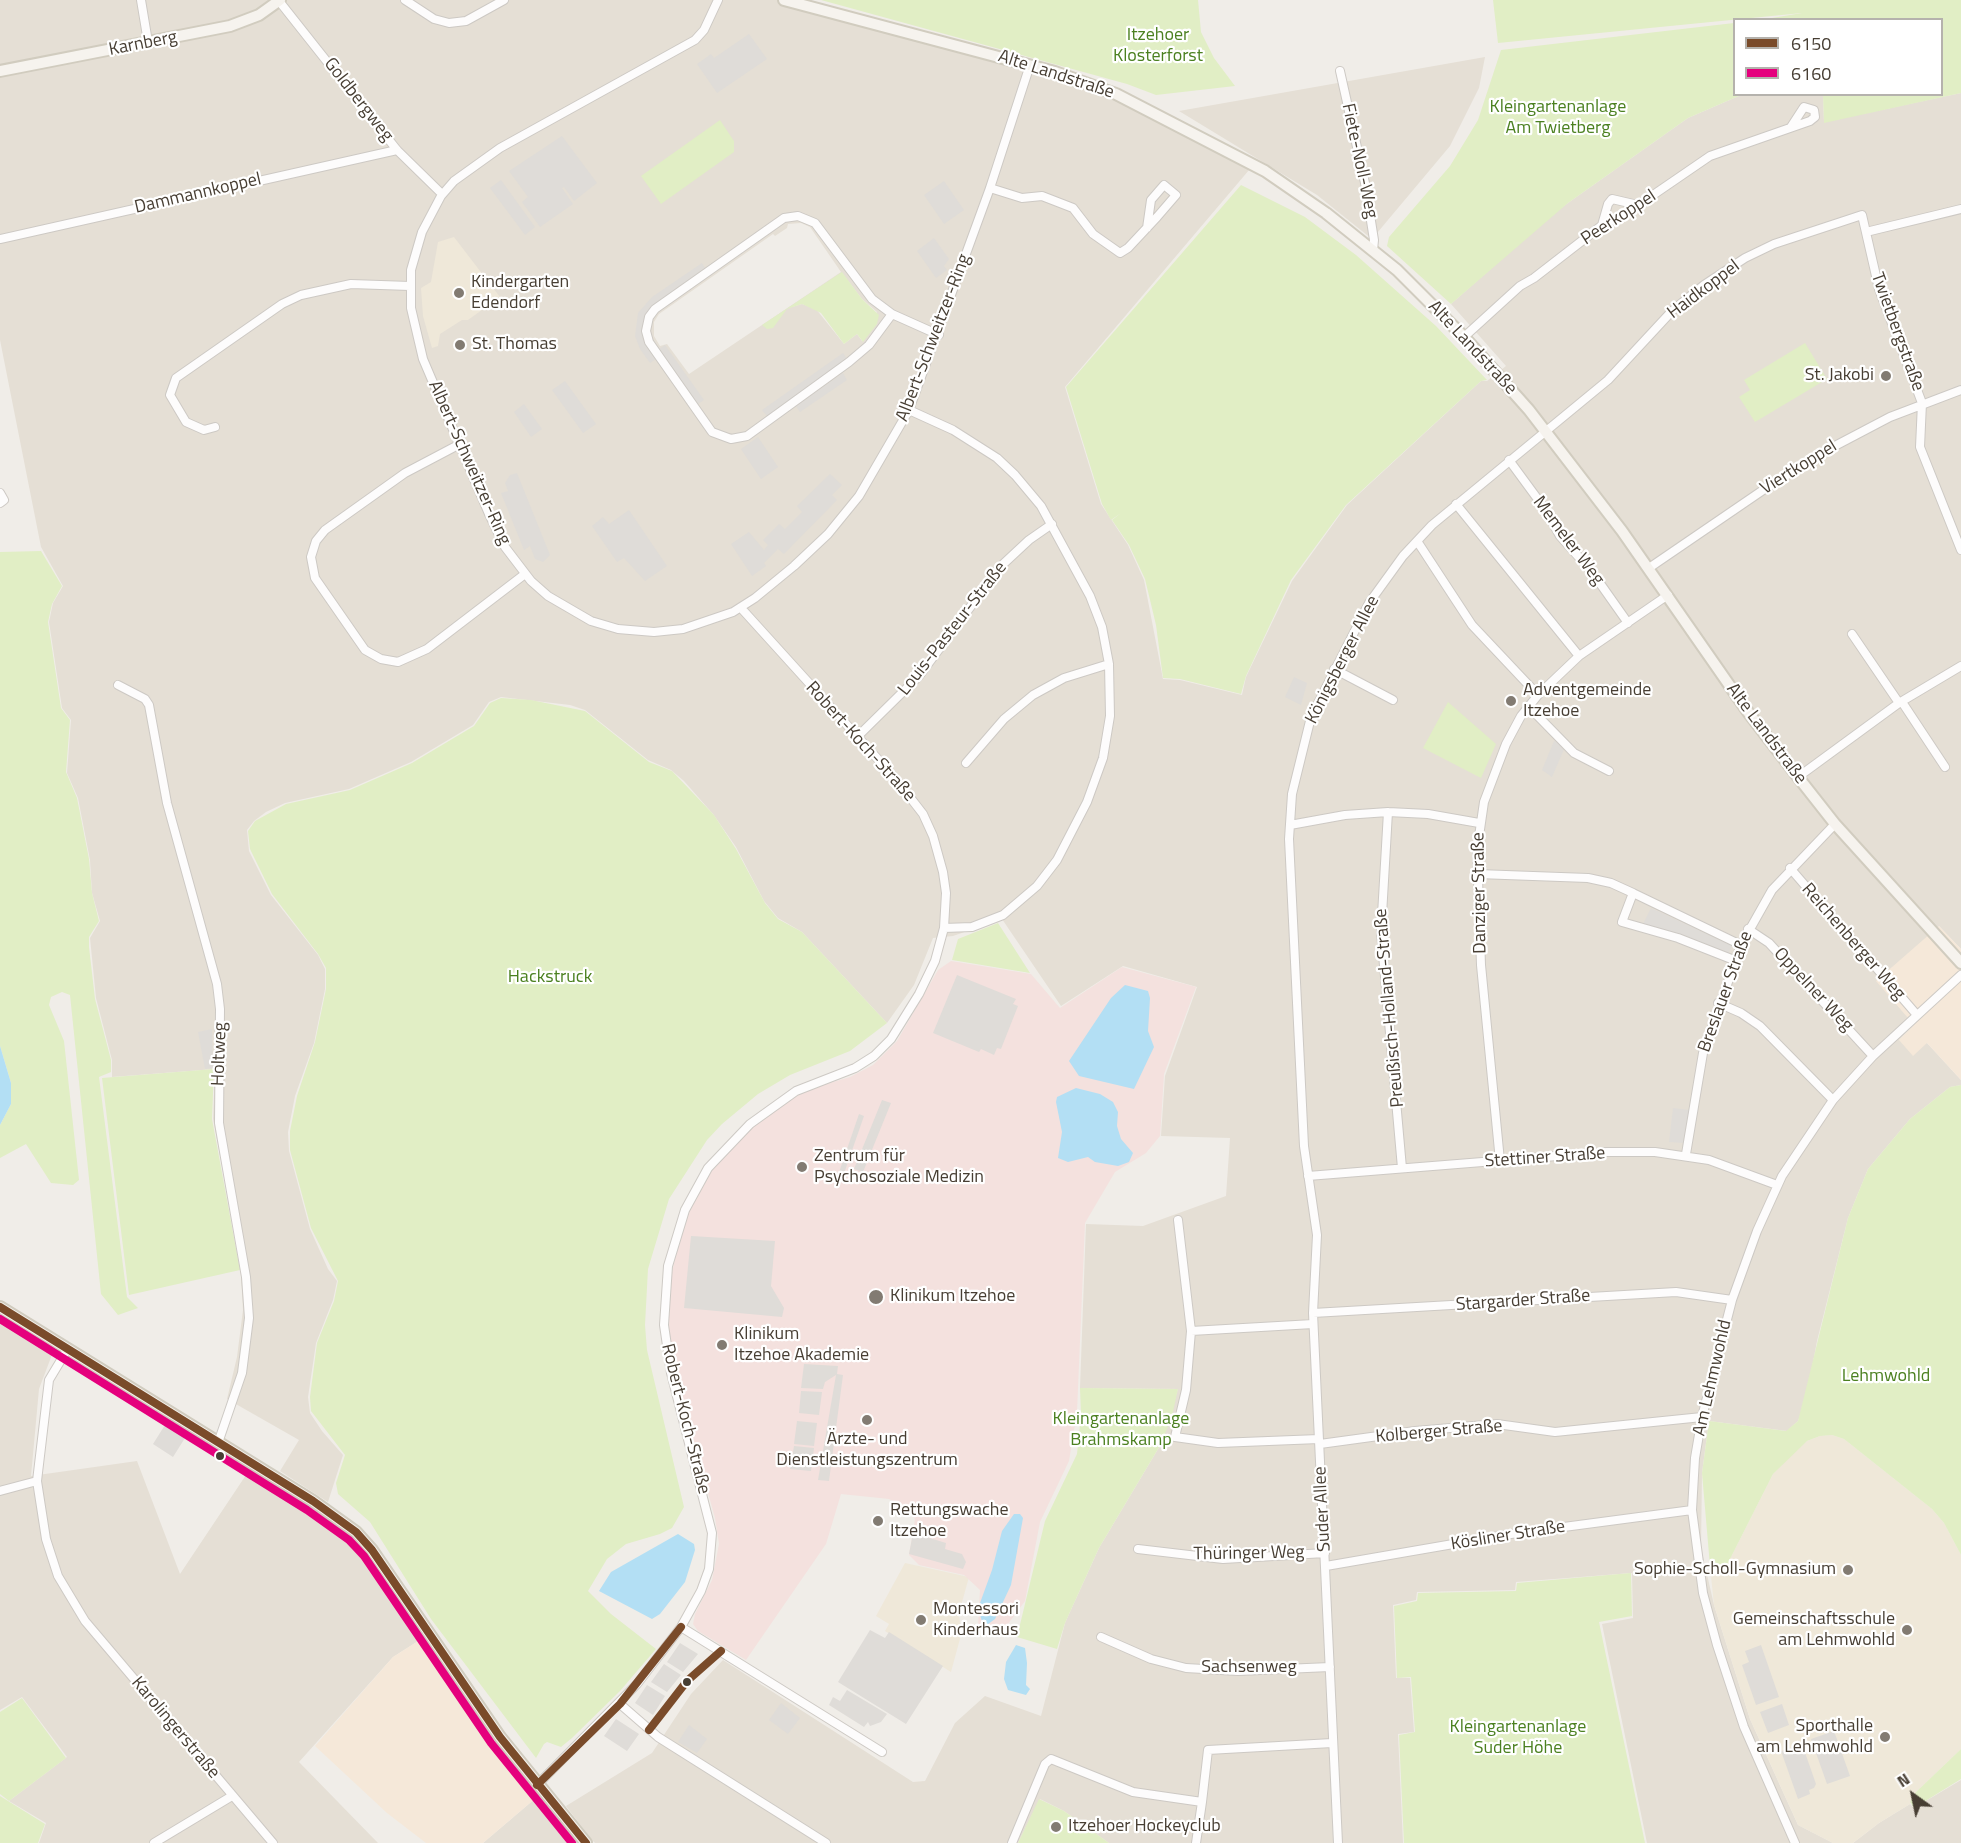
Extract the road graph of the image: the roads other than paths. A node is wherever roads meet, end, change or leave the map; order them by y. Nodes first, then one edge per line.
1 (141, 0) edge
2 (279, 0) edge
3 (405, 0) edge
4 (504, 0) edge
5 (718, 0) edge
6 (784, 0) edge
7 (148, 42) junction
8 (1030, 65) junction
9 (0, 70) edge
10 (1340, 71) dead end
11 (1791, 127) dead end
12 (397, 150) junction
13 (990, 188) junction
14 (442, 194) junction
15 (1638, 205) junction
16 (1961, 209) edge
17 (1862, 216) joint
18 (1602, 225) junction
19 (1147, 228) junction
20 (1866, 232) junction
21 (0, 239) edge
22 (1373, 250) junction
23 (410, 286) junction
24 (892, 315) junction
25 (939, 335) junction
26 (1464, 337) junction
27 (1961, 390) edge
28 (1922, 403) junction
29 (909, 410) junction
30 (215, 427) dead end
31 (1546, 432) junction
32 (460, 444) junction
33 (1509, 460) junction
34 (0, 493) edge
35 (0, 503) edge
36 (1456, 504) junction
37 (1052, 524) junction
38 (1417, 541) junction
39 (1961, 550) edge
40 (1649, 568) junction
41 (525, 574) junction
42 (1668, 595) junction
43 (741, 608) junction
44 (1628, 622) junction
45 (1851, 634) dead end
46 (1579, 656) junction
47 (1109, 664) junction
48 (1961, 666) edge
49 (1334, 669) junction
50 (118, 685) dead end
51 (1538, 695) junction
52 (1393, 700) dead end
53 (1901, 703) junction
54 (1528, 706) junction
55 (857, 737) junction
56 (966, 763) dead end
57 (1945, 767) dead end
58 (1609, 771) dead end
59 (1798, 777) junction
60 (1388, 812) junction
61 (1479, 823) junction
62 (1835, 824) junction
63 (1290, 825) junction
64 (1790, 868) junction
65 (1478, 873) junction
66 (1633, 893) junction
67 (944, 928) junction
68 (1748, 929) junction
69 (1741, 945) junction
70 (1734, 960) junction
71 (1961, 963) edge
72 (1961, 975) edge
73 (1719, 1003) junction
74 (1917, 1016) junction
75 (1873, 1056) junction
76 (1833, 1100) junction
77 (1686, 1154) junction
78 (1500, 1161) junction
79 (1402, 1168) junction
80 (1308, 1176) junction
81 (1777, 1185) junction
82 (1178, 1220) dead end
83 (1732, 1300) junction
84 (0, 1307) edge
85 (1313, 1313) junction
86 (1313, 1324) junction
87 (1191, 1332) junction
88 (67, 1350) junction
89 (1702, 1417) junction
90 (1319, 1442) junction
91 (218, 1443) junction
92 (37, 1481) junction
93 (0, 1491) edge
94 (1692, 1510) junction
95 (1138, 1549) dead end
96 (1325, 1552) junction
97 (1326, 1566) junction
98 (681, 1627) junction
99 (1101, 1638) dead end
100 (1330, 1667) junction
101 (620, 1704) junction
102 (1332, 1743) junction
103 (882, 1752) dead end
104 (537, 1785) junction
105 (232, 1796) junction
106 (1202, 1802) junction
107 (154, 1843) edge
108 (273, 1843) edge
109 (586, 1843) edge
110 (826, 1843) edge
111 (1012, 1843) edge
112 (1196, 1843) edge
113 (1338, 1843) edge
114 (1795, 1843) edge

1 - 7 street
2 - 7 street, Karnberg
2 - 12 street, Goldbergweg
3 - 4 street
5 - 14 street, Albert-Schweitzer-Ring
6 - 8 street, Alte Landstraße
7 - 9 street, Karnberg
8 - 13 street, Albert-Schweitzer-Ring
8 - 22 street, Alte Landstraße
10 - 22 street, Fiete-Noll-Weg
11 - 15 street, Peerkoppel
12 - 14 street, Goldbergweg
12 - 21 street, Dammannkoppel
13 - 19 street
13 - 25 street, Albert-Schweitzer-Ring
14 - 23 street, Albert-Schweitzer-Ring
15 - 18 street, Peerkoppel
15 - 18 street
16 - 20 street
17 - 20 street, Twietbergstraße
17 - 31 street, Haidkoppel
18 - 26 street, Peerkoppel
19 - 19 street
20 - 28 street, Twietbergstraße
22 - 26 street, Alte Landstraße
23 - 30 street
23 - 32 street, Albert-Schweitzer-Ring
24 - 24 street
24 - 25 street
25 - 29 street, Albert-Schweitzer-Ring
26 - 31 street, Alte Landstraße
27 - 28 street, Viertkoppel
28 - 39 street, Twietbergstraße
28 - 40 street, Viertkoppel
29 - 37 street
29 - 43 street, Albert-Schweitzer-Ring
31 - 33 street, Königsberger Allee
31 - 40 street, Alte Landstraße
32 - 41 street, Albert-Schweitzer-Ring
32 - 41 street
33 - 36 street, Königsberger Allee
33 - 44 street, Memeler Weg
34 - 35 street
36 - 38 street, Königsberger Allee
36 - 46 street
37 - 47 street
37 - 55 street, Louis-Pasteur-Straße
38 - 49 street, Königsberger Allee
38 - 51 street
40 - 42 street, Alte Landstraße
41 - 43 street, Albert-Schweitzer-Ring
42 - 44 street, Danziger Straße
42 - 59 street, Alte Landstraße
43 - 55 street, Robert-Koch-Straße
44 - 46 street, Danziger Straße
45 - 53 street
46 - 51 street, Danziger Straße
47 - 56 street
47 - 67 street
48 - 53 street
49 - 52 street
49 - 63 street, Königsberger Allee
50 - 91 street, Holtweg
51 - 54 street, Danziger Straße
53 - 57 street
53 - 59 street
54 - 58 street
54 - 61 street, Danziger Straße
55 - 67 street, Robert-Koch-Straße
59 - 62 street, Alte Landstraße
60 - 61 street
60 - 63 street
60 - 79 street, Preußisch-Holland-Straße
61 - 65 street, Danziger Straße
62 - 64 street, Breslauer Straße
62 - 71 street, Alte Landstraße
63 - 80 street, Königsberger Allee
64 - 68 street, Breslauer Straße
64 - 74 street, Reichenberger Weg
65 - 66 street
65 - 78 street, Danziger Straße
66 - 69 street
66 - 70 street
67 - 98 street, Robert-Koch-Straße
68 - 69 street, Breslauer Straße
68 - 75 street, Oppelner Weg
69 - 70 street, Breslauer Straße
70 - 73 street, Breslauer Straße
72 - 74 street, Am Lehmwohld
73 - 76 street
73 - 77 street, Breslauer Straße
74 - 75 street, Am Lehmwohld
75 - 76 street, Am Lehmwohld
76 - 81 street, Am Lehmwohld
77 - 78 street, Stettiner Straße
77 - 81 street, Stettiner Straße
78 - 79 street, Stettiner Straße
79 - 80 street, Stettiner Straße
80 - 85 street, Suder Allee
81 - 83 street, Am Lehmwohld
82 - 87 street
83 - 85 street, Stargarder Straße
83 - 89 street, Am Lehmwohld
84 - 88 street
85 - 86 street, Suder Allee
86 - 87 street
86 - 90 street, Suder Allee
87 - 90 street, Kolberger Straße
88 - 91 street
88 - 92 street, Karolingerstraße
89 - 90 street, Kolberger Straße
89 - 94 street, Am Lehmwohld
90 - 96 street, Suder Allee
91 - 104 street
92 - 93 street
92 - 105 street, Karolingerstraße
94 - 97 street, Kösliner Straße
94 - 114 street, Am Lehmwohld
95 - 96 street, Thüringer Weg
96 - 97 street, Suder Allee
97 - 100 street, Suder Allee
98 - 101 street, Robert-Koch-Straße
98 - 103 street
99 - 100 street, Sachsenweg
100 - 102 street, Suder Allee
101 - 104 street, Robert-Koch-Straße
101 - 110 street
102 - 106 street
102 - 113 street, Suder Allee
104 - 109 street
105 - 107 street
105 - 108 street, Karolingerstraße
106 - 111 street
106 - 112 street

